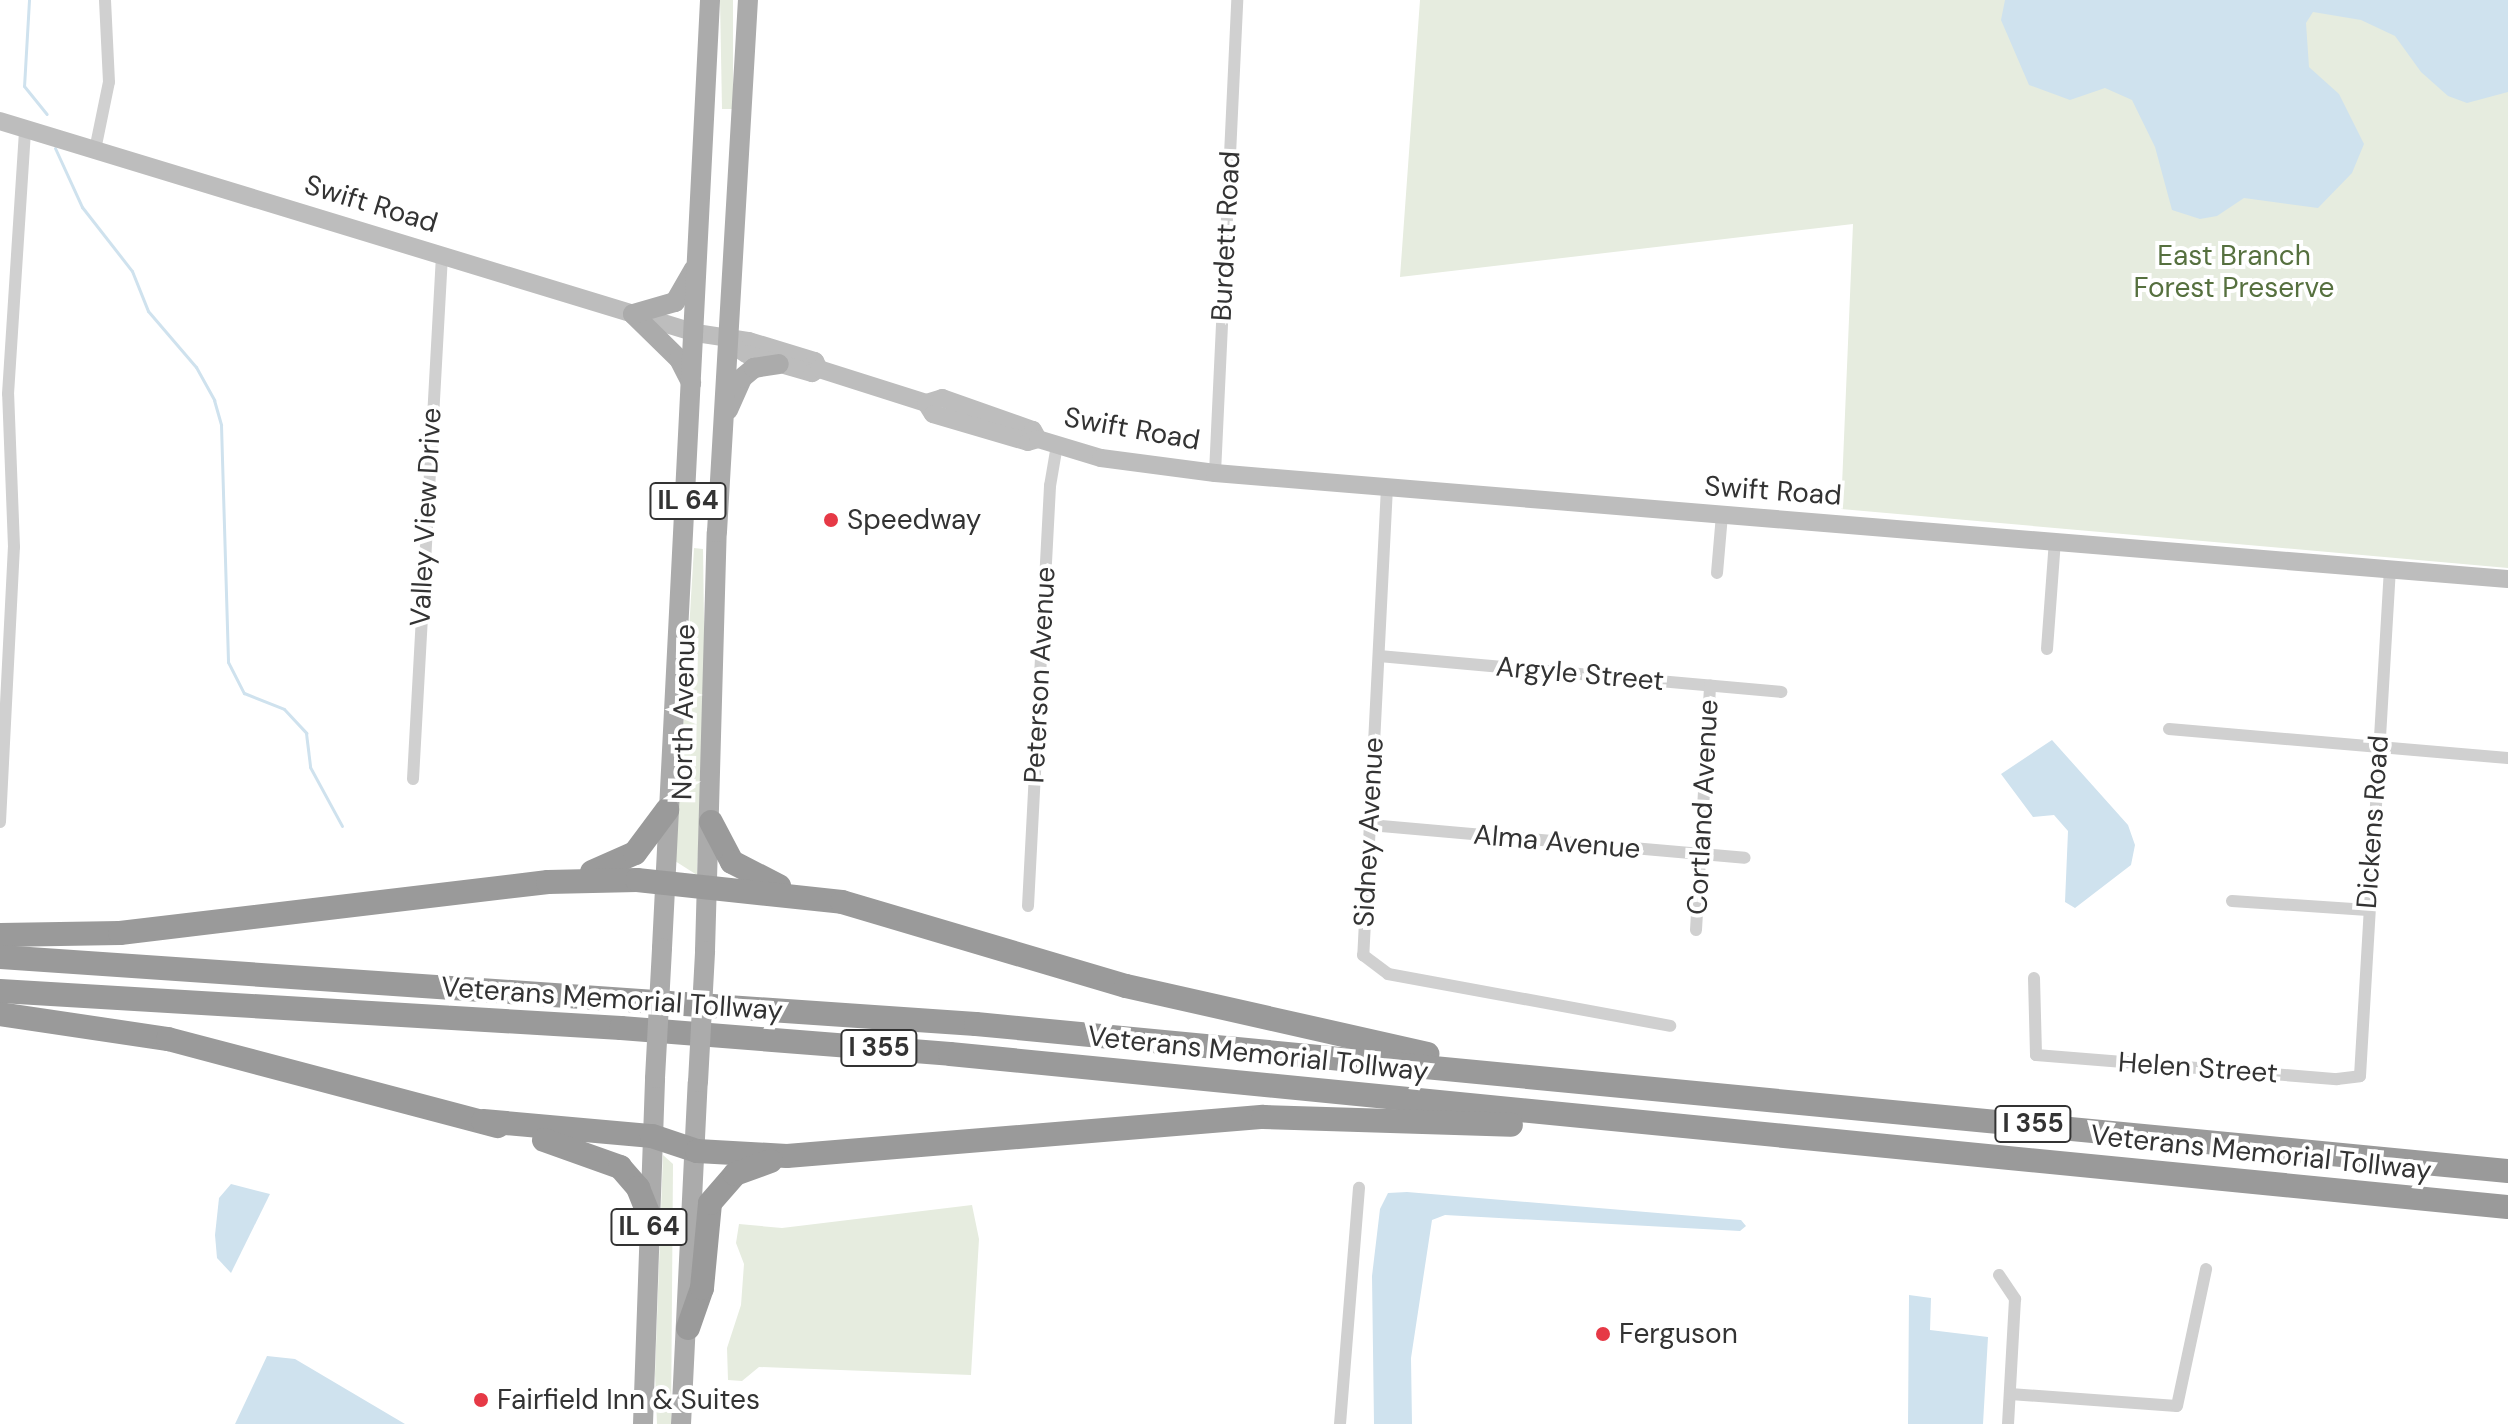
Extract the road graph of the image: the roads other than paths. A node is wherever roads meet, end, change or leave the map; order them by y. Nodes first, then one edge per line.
1 (710, 0) edge
2 (748, 0) edge
3 (1237, 0) edge
4 (108, 2) edge
5 (0, 121) edge
6 (25, 128) junction
7 (95, 150) junction
8 (442, 255) junction
9 (699, 258) junction
10 (633, 314) junction
11 (696, 333) junction
12 (726, 341) junction
13 (779, 364) junction
14 (819, 369) junction
15 (693, 394) junction
16 (1057, 445) junction
17 (721, 450) junction
18 (1215, 473) junction
19 (1387, 487) junction
20 (1722, 515) junction
21 (2055, 541) junction
22 (0, 546) edge
23 (14, 547) junction
24 (2390, 568) junction
25 (1717, 573) dead end
26 (2508, 579) edge
27 (2047, 649) dead end
28 (1379, 656) junction
29 (1710, 685) junction
30 (1781, 692) dead end
31 (2169, 729) dead end
32 (2379, 743) junction
33 (2508, 758) edge
34 (413, 779) dead end
35 (667, 810) junction
36 (0, 822) edge
37 (711, 822) junction
38 (1370, 825) junction
39 (1701, 854) junction
40 (1745, 858) dead end
41 (548, 882) junction
42 (664, 885) junction
43 (709, 890) junction
44 (808, 896) junction
45 (2232, 901) dead end
46 (1028, 906) dead end
47 (2368, 910) junction
48 (1696, 930) dead end
49 (0, 935) edge
50 (0, 957) edge
51 (2034, 978) dead end
52 (0, 991) edge
53 (0, 1014) edge
54 (1670, 1026) dead end
55 (2360, 1076) joint
56 (1559, 1080) junction
57 (483, 1121) junction
58 (1757, 1134) junction
59 (652, 1136) junction
60 (697, 1151) junction
61 (787, 1156) junction
62 (2508, 1171) edge
63 (1359, 1188) dead end
64 (2508, 1207) edge
65 (649, 1215) junction
66 (2206, 1269) dead end
67 (1999, 1275) dead end
68 (688, 1328) junction
69 (2010, 1394) junction
70 (643, 1424) edge
71 (681, 1424) edge
72 (1340, 1424) edge
73 (2008, 1424) edge

1 - 9 main road, North Avenue / IL 64
2 - 12 main road, North Avenue / IL 64
3 - 18 street, Burdett Road
4 - 7 street
5 - 6 street, Swift Road
6 - 7 street, Swift Road
6 - 23 street
7 - 8 street, Swift Road
8 - 10 street, Swift Road
8 - 34 street, Valley View Drive
9 - 10 main road
9 - 11 main road, North Avenue / IL 64
10 - 11 street, Swift Road
10 - 15 main road
11 - 12 street, Swift Road
11 - 15 main road, North Avenue / IL 64
12 - 13 street, Swift Road
12 - 14 street, Swift Road
12 - 17 main road, North Avenue / IL 64
13 - 14 street, Swift Road
13 - 17 main road
14 - 16 street, Swift Road
15 - 35 main road, North Avenue / IL 64
16 - 18 street, Swift Road
16 - 46 street, Peterson Avenue
17 - 37 main road, North Avenue / IL 64
18 - 19 street, Swift Road
19 - 20 street, Swift Road
19 - 28 street, Sidney Avenue
20 - 21 street, Swift Road
20 - 25 street
21 - 24 street, Swift Road
21 - 27 street
22 - 23 street
23 - 36 street
24 - 26 street, Swift Road
24 - 32 street, Dickens Road
28 - 29 street, Argyle Street
28 - 38 street, Sidney Avenue
29 - 30 street, Argyle Street
29 - 39 street, Cortland Avenue
31 - 32 street
32 - 33 street
32 - 47 street, Dickens Road
35 - 41 highway
35 - 42 main road, North Avenue / IL 64
37 - 43 main road, North Avenue / IL 64
37 - 44 highway
38 - 39 street, Alma Avenue
38 - 54 street, Sidney Avenue
39 - 40 street, Alma Avenue
39 - 48 street, Cortland Avenue
41 - 42 highway
41 - 49 highway
42 - 43 highway
42 - 59 main road, North Avenue / IL 64, bridge
43 - 44 highway
43 - 60 main road, North Avenue / IL 64, bridge
44 - 56 highway
45 - 47 street
47 - 55 street, Dickens Road
50 - 56 highway, Veterans Memorial Tollway / I 355
51 - 55 street, Helen Street
52 - 58 highway, Veterans Memorial Tollway / I 355
53 - 57 highway
56 - 62 highway, Veterans Memorial Tollway / I 355
57 - 59 highway
57 - 65 highway
58 - 61 highway
58 - 64 highway, Veterans Memorial Tollway / I 355
59 - 60 highway
59 - 65 main road, North Avenue / IL 64
60 - 61 highway
60 - 68 main road, North Avenue / IL 64
61 - 68 highway
63 - 72 street
65 - 70 main road, North Avenue / IL 64
66 - 69 street
67 - 69 street
68 - 71 main road, North Avenue / IL 64
69 - 73 street

